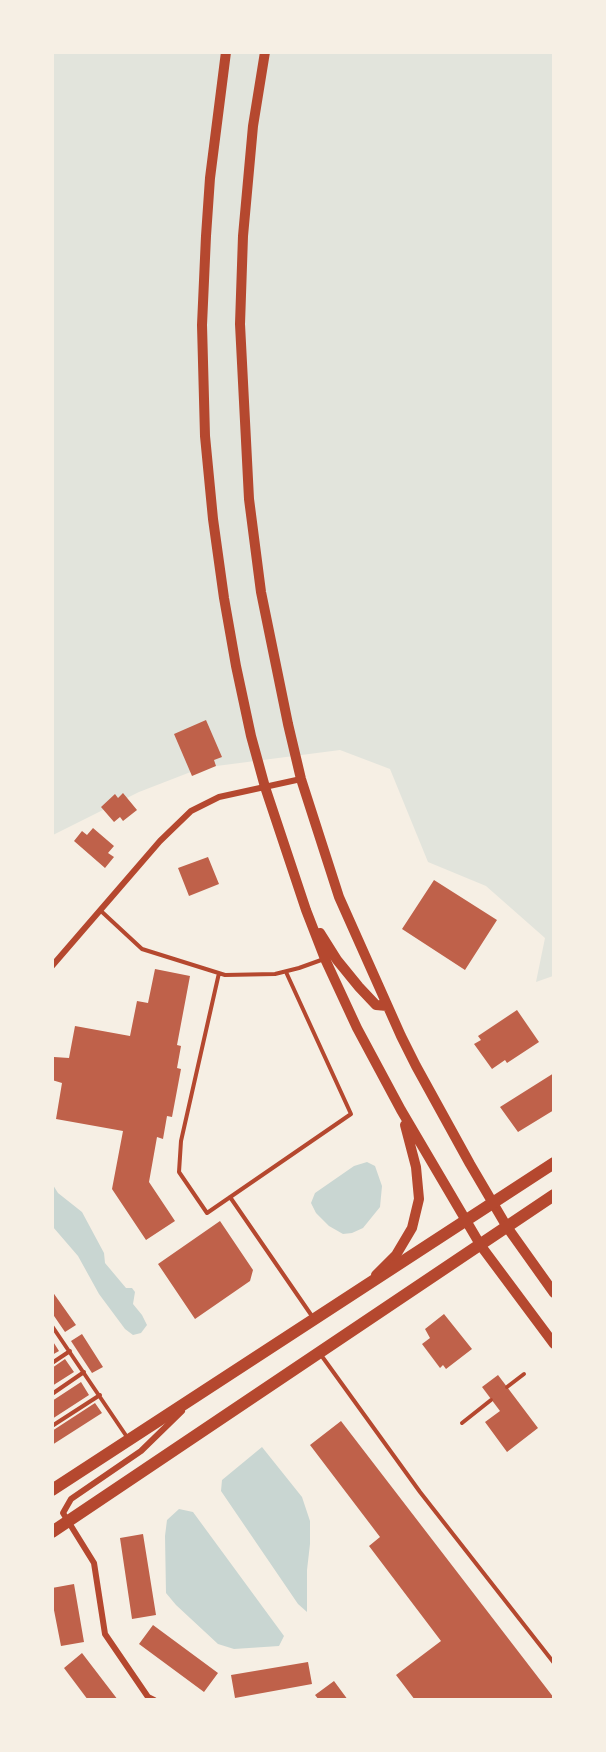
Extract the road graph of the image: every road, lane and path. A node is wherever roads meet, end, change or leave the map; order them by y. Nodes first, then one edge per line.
1 (226, 52) edge
2 (265, 52) edge
3 (301, 779) junction
4 (265, 787) junction
5 (306, 910) junction
6 (100, 911) junction
7 (325, 959) junction
8 (52, 966) edge
9 (286, 972) junction
10 (219, 973) junction
11 (387, 1006) junction
12 (401, 1110) junction
13 (554, 1163) edge
14 (554, 1195) edge
15 (230, 1197) junction
16 (493, 1203) junction
17 (465, 1220) junction
18 (507, 1227) junction
19 (481, 1246) junction
20 (368, 1284) junction
21 (554, 1293) edge
22 (314, 1319) junction
23 (52, 1326) edge
24 (554, 1344) edge
25 (70, 1351) junction
26 (320, 1352) junction
27 (52, 1363) edge
28 (84, 1372) junction
29 (524, 1374) dead end
30 (507, 1387) dead end
31 (52, 1394) edge
32 (100, 1395) junction
33 (197, 1396) junction
34 (491, 1400) dead end
35 (462, 1423) dead end
36 (52, 1426) edge
37 (129, 1440) junction
38 (52, 1490) edge
39 (67, 1522) junction
40 (52, 1532) edge
41 (552, 1659) edge
42 (153, 1700) edge

1 - 4 main road
2 - 3 main road
3 - 4 street
3 - 11 main road
4 - 5 main road
4 - 6 street
5 - 7 main road
5 - 11 main road
6 - 8 street
6 - 10 lane
7 - 9 lane
7 - 12 main road
9 - 10 lane
9 - 15 lane
10 - 15 lane
11 - 16 main road
12 - 17 main road
12 - 20 main road
13 - 16 main road
14 - 18 main road
15 - 22 lane
16 - 17 main road
16 - 18 main road
17 - 19 main road
17 - 20 main road
18 - 19 main road
18 - 21 main road
19 - 24 main road
19 - 26 main road
20 - 22 main road
22 - 33 main road
23 - 25 lane
25 - 27 lane
25 - 28 lane
26 - 39 main road
26 - 41 lane
28 - 31 lane
28 - 32 lane
29 - 30 lane
32 - 36 lane
32 - 37 lane
33 - 37 main road
33 - 39 street
34 - 35 lane
37 - 38 main road
39 - 40 main road
39 - 42 street

